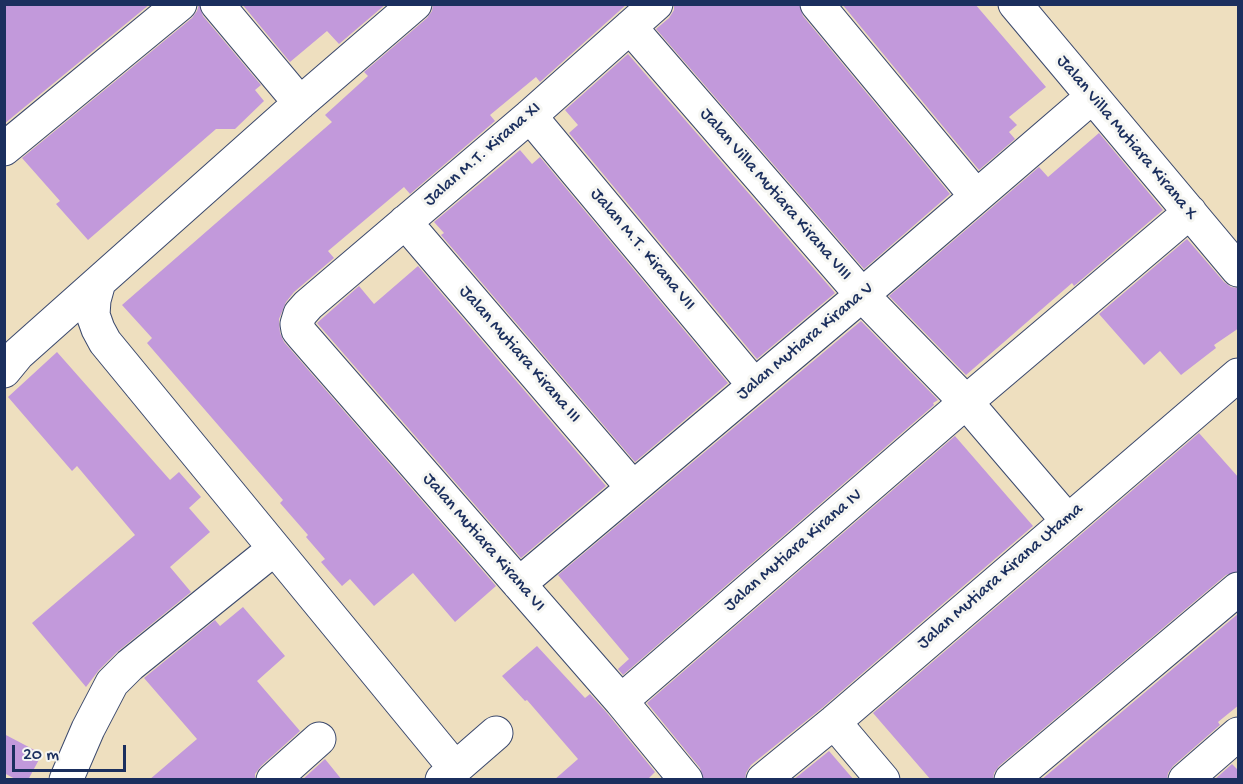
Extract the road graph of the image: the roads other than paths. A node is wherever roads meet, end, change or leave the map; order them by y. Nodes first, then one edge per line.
1 (180, 4) edge
2 (217, 4) edge
3 (656, 4) edge
4 (817, 4) edge
5 (1015, 4) edge
6 (412, 6) edge
7 (630, 27) junction
8 (1092, 97) junction
9 (300, 103) junction
10 (530, 116) junction
11 (4, 149) edge
12 (976, 196) junction
13 (1190, 212) junction
14 (405, 222) junction
15 (1239, 270) edge
16 (99, 282) junction
17 (862, 295) junction
18 (308, 305) joint
19 (4, 371) edge
20 (1239, 375) edge
21 (754, 385) junction
22 (966, 402) junction
23 (633, 488) junction
24 (1067, 520) junction
25 (274, 549) junction
26 (519, 584) junction
27 (1239, 589) edge
28 (621, 701) junction
29 (834, 722) junction
30 (496, 733) dead end
31 (1237, 738) edge
32 (319, 739) dead end
33 (448, 774) edge
34 (66, 780) edge
35 (273, 780) edge
36 (686, 780) edge
37 (763, 780) edge
38 (883, 780) edge
39 (1011, 780) edge
40 (1185, 780) edge

1 - 11 street
2 - 9 street
3 - 7 street, Jalan M.T. Kirana XI
4 - 12 street
5 - 8 street, Jalan Villa Mutiara Kirana X
6 - 9 street
7 - 10 street, Jalan M.T. Kirana XI
7 - 17 street, Jalan Villa Mutiara Kirana VIII
8 - 12 street, Jalan Mutiara Kirana V
8 - 13 street, Jalan Villa Mutiara Kirana X
9 - 16 street
10 - 14 street, Jalan M.T. Kirana XI
10 - 21 street, Jalan M.T. Kirana VII
12 - 17 street, Jalan Mutiara Kirana V
13 - 15 street, Jalan Villa Mutiara Kirana X
13 - 22 street, Jalan Mutiara Kirana IV
14 - 18 street, Jalan M.T. Kirana XI
14 - 23 street, Jalan Mutiara Kirana III
16 - 19 street
16 - 25 street
17 - 21 street, Jalan Mutiara Kirana V
17 - 22 street, Jalan Villa Mutiara Kirana VIII
18 - 26 street, Jalan Mutiara Kirana VI
20 - 24 street, Jalan Mutiara Kirana Utama
21 - 23 street, Jalan Mutiara Kirana V
22 - 24 street, Jalan Villa Mutiara Kirana VIII
22 - 28 street, Jalan Mutiara Kirana IV
23 - 26 street, Jalan Mutiara Kirana V
24 - 29 street, Jalan Mutiara Kirana Utama
25 - 33 street
25 - 34 street
26 - 28 street, Jalan Mutiara Kirana VI
27 - 39 street
28 - 36 street, Jalan Mutiara Kirana VI
29 - 37 street, Jalan Mutiara Kirana Utama
29 - 38 street
30 - 33 street
31 - 40 street
32 - 35 street

